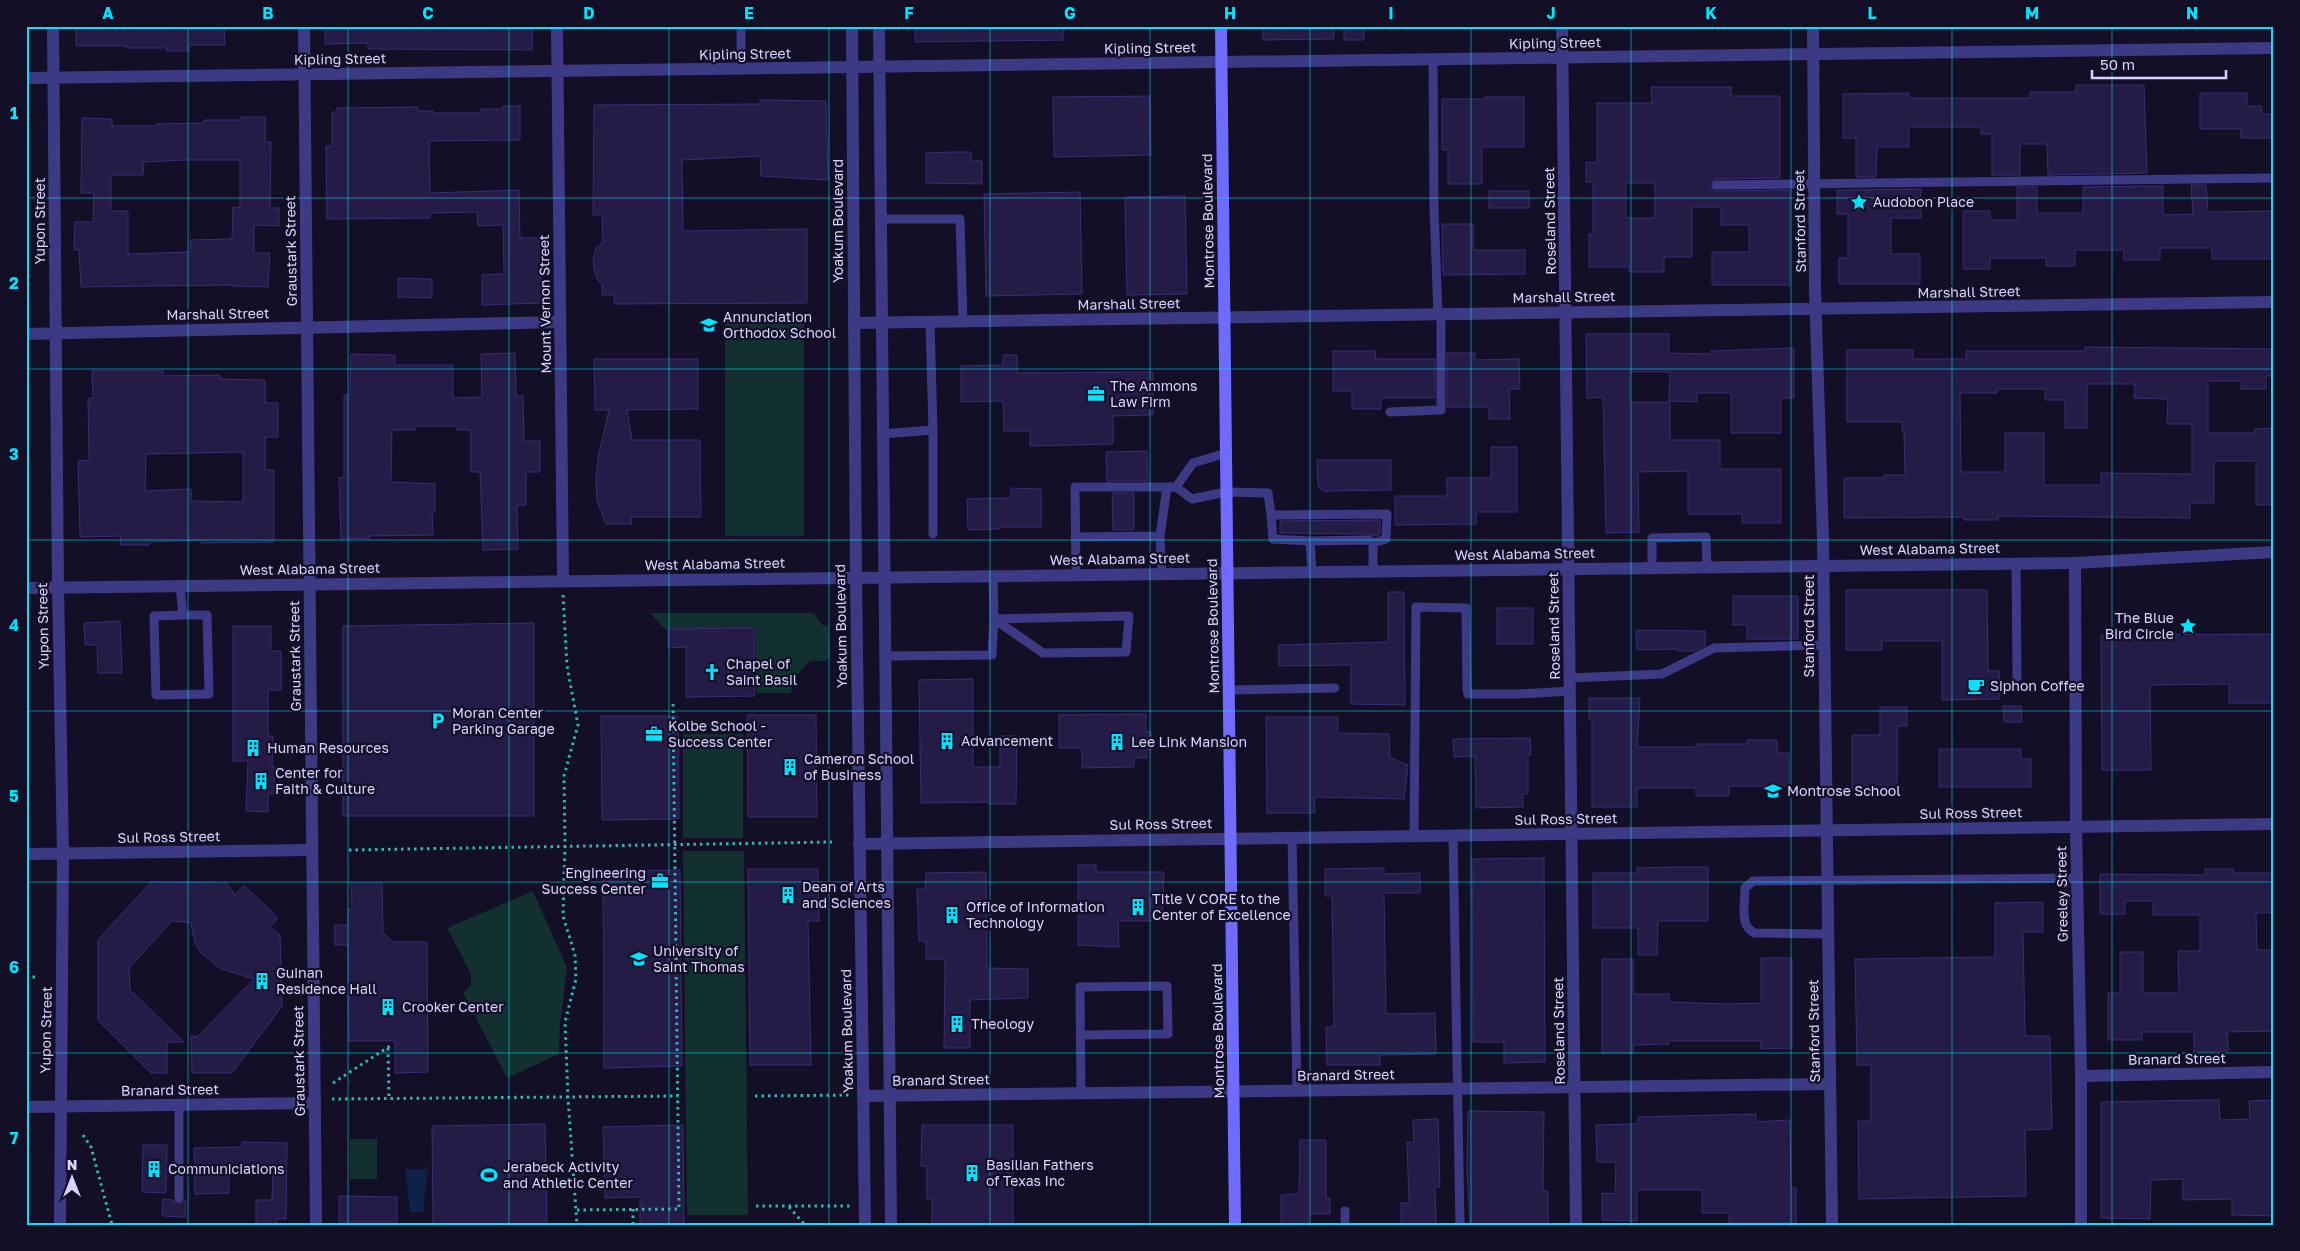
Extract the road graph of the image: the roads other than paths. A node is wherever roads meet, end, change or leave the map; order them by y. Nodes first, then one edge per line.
1 (53, 26) edge
2 (304, 26) edge
3 (557, 26) edge
4 (741, 26) edge
5 (852, 26) edge
6 (879, 26) edge
7 (1221, 26) edge
8 (1562, 26) edge
9 (1813, 26) edge
10 (2274, 48) edge
11 (1814, 54) junction
12 (1562, 58) junction
13 (1433, 59) junction
14 (1221, 62) junction
15 (852, 67) junction
16 (879, 67) junction
17 (741, 69) junction
18 (557, 71) junction
19 (304, 74) junction
20 (26, 78) edge
21 (54, 78) junction
22 (2274, 178) edge
23 (1814, 184) junction
24 (1716, 185) dead end
25 (880, 219) junction
26 (2274, 302) edge
27 (1816, 309) junction
28 (1566, 312) junction
29 (1440, 314) junction
30 (1224, 318) junction
31 (963, 321) junction
32 (560, 322) junction
33 (880, 322) junction
34 (930, 322) junction
35 (854, 323) junction
36 (307, 327) junction
37 (26, 334) edge
38 (56, 334) junction
39 (1390, 412) dead end
40 (933, 430) junction
41 (882, 434) junction
42 (1226, 453) junction
43 (1171, 487) junction
44 (1226, 492) junction
45 (1271, 515) junction
46 (933, 534) dead end
47 (1160, 536) junction
48 (1075, 537) junction
49 (1310, 541) junction
50 (1373, 543) junction
51 (2274, 552) edge
52 (2074, 562) junction
53 (2016, 563) junction
54 (1823, 566) junction
55 (1652, 567) junction
56 (1707, 567) junction
57 (1568, 568) junction
58 (1373, 571) junction
59 (1312, 572) junction
60 (1227, 573) junction
61 (1162, 574) junction
62 (1076, 575) junction
63 (994, 576) junction
64 (884, 577) junction
65 (856, 578) junction
66 (563, 581) junction
67 (310, 584) junction
68 (180, 586) junction
69 (58, 587) junction
70 (26, 588) edge
71 (183, 615) junction
72 (994, 618) junction
73 (1824, 646) junction
74 (884, 656) junction
75 (2017, 678) dead end
76 (1570, 684) junction
77 (1335, 688) dead end
78 (1229, 690) junction
79 (2274, 824) edge
80 (2076, 827) junction
81 (1825, 830) junction
82 (1572, 834) junction
83 (1453, 835) junction
84 (1414, 836) junction
85 (1230, 838) junction
86 (1292, 838) junction
87 (886, 843) junction
88 (859, 844) junction
89 (312, 850) junction
90 (63, 853) junction
91 (26, 854) edge
92 (2077, 878) junction
93 (1826, 881) junction
94 (1827, 934) junction
95 (1081, 1036) junction
96 (2274, 1072) edge
97 (2081, 1076) junction
98 (1830, 1084) junction
99 (1574, 1086) junction
100 (1457, 1088) junction
101 (1297, 1090) junction
102 (1233, 1091) junction
103 (1081, 1092) junction
104 (863, 1096) junction
105 (888, 1096) junction
106 (315, 1103) junction
107 (179, 1105) junction
108 (26, 1107) edge
109 (60, 1107) junction
110 (179, 1198) dead end
111 (1345, 1211) dead end
112 (60, 1225) edge
113 (316, 1225) edge
114 (865, 1225) edge
115 (891, 1225) edge
116 (1235, 1225) edge
117 (1345, 1225) edge
118 (1460, 1225) edge
119 (1576, 1225) edge
120 (1832, 1225) edge
121 (2081, 1225) edge

1 - 21 street, Yupon Street
2 - 19 street, Graustark Street
3 - 18 street, Mount Vernon Street
4 - 17 lane
5 - 15 street, Yoakum Boulevard
6 - 16 street
7 - 14 main road, Montrose Boulevard
8 - 12 street, Roseland Street
9 - 11 street, Stanford Street
10 - 11 street, Kipling Street
11 - 12 street, Kipling Street
11 - 23 street, Stanford Street
12 - 13 street, Kipling Street
12 - 28 street, Roseland Street
13 - 14 street, Kipling Street
13 - 29 lane
14 - 16 street, Kipling Street
14 - 30 main road, Montrose Boulevard
15 - 16 street, Kipling Street
15 - 17 street, Kipling Street
15 - 35 street, Yoakum Boulevard
16 - 25 street
17 - 18 street, Kipling Street
18 - 19 street, Kipling Street
18 - 32 street, Mount Vernon Street
19 - 21 street, Kipling Street
19 - 36 street, Graustark Street
20 - 21 street, Kipling Street
21 - 38 street, Yupon Street
22 - 23 lane
23 - 24 lane
23 - 27 street, Stanford Street
25 - 31 lane
25 - 33 street
26 - 27 street, Marshall Street
27 - 28 street, Marshall Street
27 - 54 street, Stanford Street
28 - 29 street, Marshall Street
28 - 57 street, Roseland Street
29 - 30 street, Marshall Street
29 - 39 lane
30 - 31 street, Marshall Street
30 - 42 main road, Montrose Boulevard
31 - 34 street, Marshall Street
32 - 36 street, Marshall Street
32 - 66 street, Mount Vernon Street
33 - 34 street, Marshall Street
33 - 35 street, Marshall Street
33 - 41 street
34 - 40 lane
35 - 65 street, Yoakum Boulevard
36 - 38 street, Marshall Street
36 - 67 street, Graustark Street
37 - 38 street, Marshall Street
38 - 69 street, Yupon Street
40 - 41 lane
40 - 46 lane
41 - 64 street
42 - 43 lane
42 - 44 main road, Montrose Boulevard
43 - 44 lane
43 - 47 lane
43 - 48 lane
44 - 45 lane
44 - 60 main road, Montrose Boulevard
45 - 49 lane
45 - 50 lane
47 - 48 lane
47 - 61 lane
48 - 62 lane
49 - 50 lane
49 - 59 lane
50 - 58 lane
51 - 52 street, West Alabama Street
52 - 53 street, West Alabama Street
52 - 80 street, Greeley Street
53 - 54 street, West Alabama Street
53 - 75 lane
54 - 56 street, West Alabama Street
54 - 73 street, Stanford Street
55 - 56 street, West Alabama Street
55 - 56 lane
55 - 57 street, West Alabama Street
57 - 58 street, West Alabama Street
57 - 76 street, Roseland Street
58 - 59 street, West Alabama Street
59 - 60 street, West Alabama Street
60 - 61 street, West Alabama Street
60 - 78 main road, Montrose Boulevard
61 - 62 street, West Alabama Street
62 - 63 street, West Alabama Street
63 - 64 street, West Alabama Street
63 - 72 lane
64 - 65 street, West Alabama Street
64 - 74 street
65 - 66 street, West Alabama Street
65 - 88 street, Yoakum Boulevard
66 - 67 street, West Alabama Street
67 - 68 street, West Alabama Street
67 - 89 street, Graustark Street
68 - 69 street, West Alabama Street
68 - 71 lane
69 - 70 street, West Alabama Street
69 - 90 street, Yupon Street
71 - 71 lane
72 - 72 lane
72 - 74 lane
73 - 76 lane
73 - 81 street, Stanford Street
74 - 87 street
76 - 82 street, Roseland Street
76 - 84 lane
77 - 78 lane
78 - 85 main road, Montrose Boulevard
79 - 80 street, Sul Ross Street
80 - 81 street, Sul Ross Street
80 - 92 street, Greeley Street
81 - 82 street, Sul Ross Street
81 - 93 street, Stanford Street
82 - 83 street, Sul Ross Street
82 - 99 street, Roseland Street
83 - 84 street, Sul Ross Street
83 - 100 lane
84 - 86 street, Sul Ross Street
85 - 86 street, Sul Ross Street
85 - 87 street, Sul Ross Street
85 - 102 main road, Montrose Boulevard
86 - 101 lane
87 - 88 street, Sul Ross Street
87 - 105 street
88 - 104 street, Yoakum Boulevard
89 - 90 street, Sul Ross Street
89 - 106 street, Graustark Street
90 - 91 street, Sul Ross Street
90 - 109 street, Yupon Street
92 - 93 lane
92 - 97 street, Greeley Street
93 - 94 street, Stanford Street
93 - 94 lane
94 - 98 street, Stanford Street
95 - 95 lane
95 - 103 lane
96 - 97 street, Branard Street
97 - 121 street, Greeley Street
98 - 99 street, Branard Street
98 - 120 street, Stanford Street
99 - 100 street, Branard Street
99 - 119 street, Roseland Street
100 - 101 street, Branard Street
100 - 118 lane
101 - 102 street, Branard Street
102 - 103 street, Branard Street
102 - 116 main road, Montrose Boulevard
103 - 105 street, Branard Street
104 - 105 street, Branard Street
104 - 114 street, Yoakum Boulevard
105 - 115 street
106 - 107 street, Branard Street
106 - 113 street, Graustark Street
107 - 109 street, Branard Street
107 - 110 lane
108 - 109 street, Branard Street
109 - 112 street, Yupon Street
111 - 117 lane

